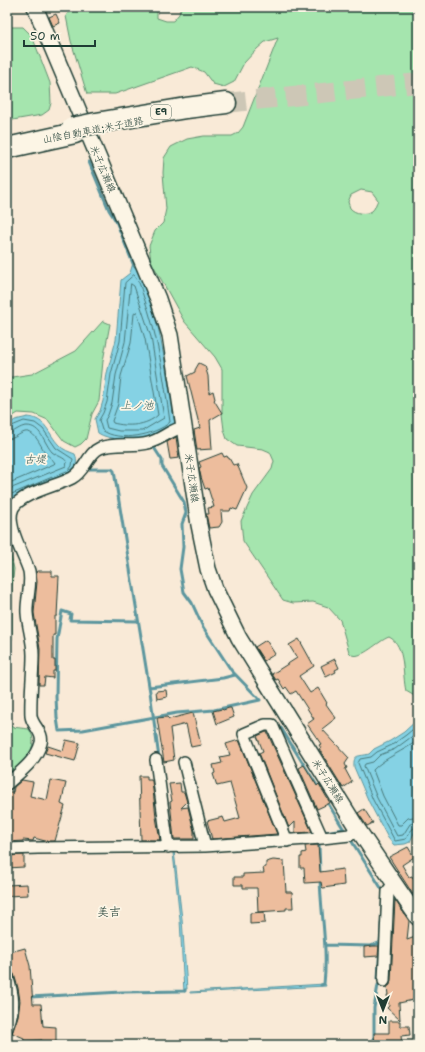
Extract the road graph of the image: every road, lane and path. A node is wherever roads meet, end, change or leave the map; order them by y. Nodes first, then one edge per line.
1 (35, 7) edge
2 (226, 105) tunnel mouth
3 (74, 130) junction
4 (7, 142) edge
5 (7, 148) edge
6 (184, 427) junction
7 (156, 760) dead end
8 (184, 762) dead end
9 (7, 784) edge
10 (357, 828) junction
11 (322, 838) junction
12 (287, 841) junction
13 (205, 846) junction
14 (168, 847) junction
15 (7, 849) edge
16 (394, 883) junction
17 (418, 918) edge
18 (7, 976) edge
19 (384, 981) dead end
20 (7, 1028) edge

1 - 6 main road, 米子広瀬線
2 - 3 highway, 山陰自動車道;米子道路 / E9
3 - 4 highway, 山陰自動車道;米子道路 / E9
3 - 5 highway, 山陰自動車道;米子道路 / E9
6 - 9 street
6 - 10 main road, 米子広瀬線
7 - 14 street
8 - 13 street
10 - 11 street
10 - 16 main road, 米子広瀬線
11 - 12 street
11 - 12 street
12 - 13 street
13 - 14 street
14 - 15 street
16 - 17 main road, 米子広瀬線
16 - 19 street
18 - 20 street

